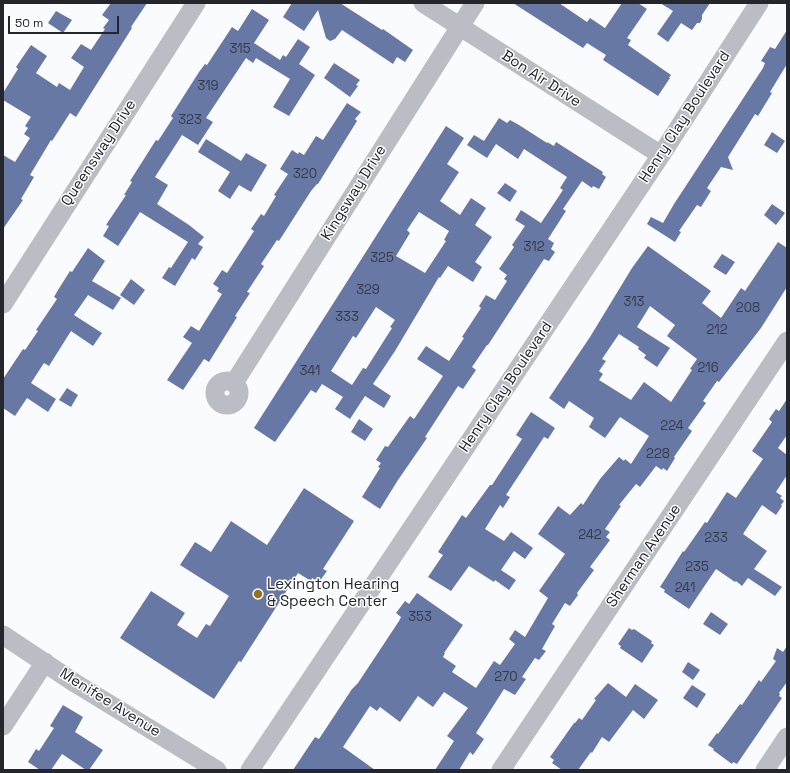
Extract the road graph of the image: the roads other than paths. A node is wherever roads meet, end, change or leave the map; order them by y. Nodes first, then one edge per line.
1 (196, 3) edge
2 (423, 3) edge
3 (475, 3) edge
4 (759, 3) edge
5 (459, 27) junction
6 (660, 155) junction
7 (3, 304) edge
8 (787, 341) edge
9 (234, 383) dead end
10 (3, 635) edge
11 (45, 662) junction
12 (3, 726) edge
13 (787, 737) edge
14 (217, 770) edge
15 (250, 770) edge
16 (501, 770) edge
17 (765, 770) edge

1 - 7 street, Queensway Drive
2 - 5 street, Bon Air Drive
3 - 5 street, Kingsway Drive
4 - 6 street, Henry Clay Boulevard
5 - 6 street, Bon Air Drive
5 - 9 street, Kingsway Drive
6 - 15 street, Henry Clay Boulevard
8 - 16 street, Sherman Avenue
10 - 11 street, Menifee Avenue
11 - 12 street
11 - 14 street, Menifee Avenue
13 - 17 street

